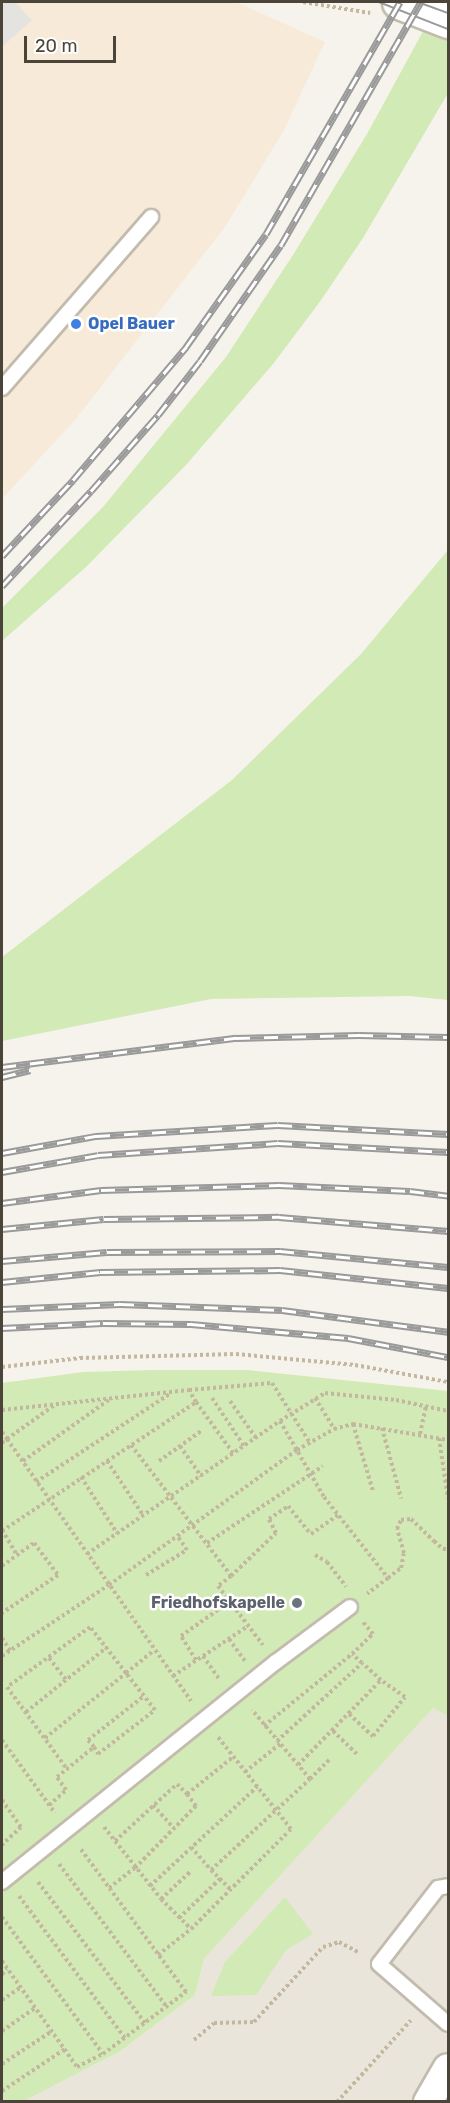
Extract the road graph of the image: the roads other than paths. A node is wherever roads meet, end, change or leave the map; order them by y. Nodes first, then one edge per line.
1 (399, 2) edge
2 (448, 21) edge
3 (152, 217) dead end
4 (2, 388) edge
5 (354, 1604) road end
6 (4, 1880) edge
7 (448, 1886) edge
8 (448, 2024) edge
9 (448, 2068) edge
10 (428, 2102) edge

1 - 2 street
3 - 4 lane
5 - 6 lane
7 - 8 lane
9 - 10 street

